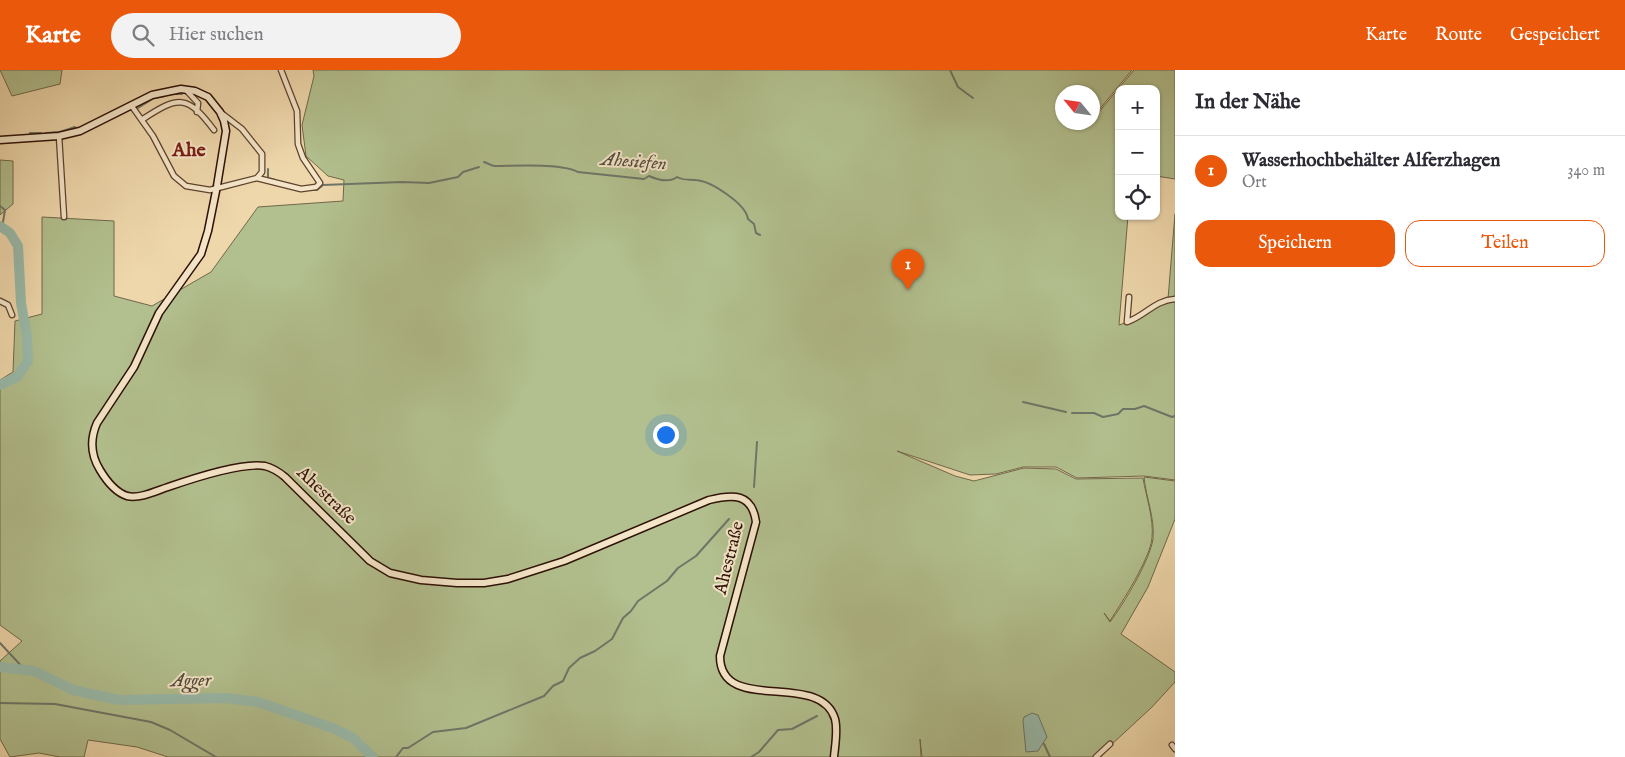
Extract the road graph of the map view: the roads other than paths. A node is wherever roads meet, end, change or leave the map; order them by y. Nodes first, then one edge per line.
1 (281, 70) edge
2 (185, 89) junction
3 (131, 105) junction
4 (197, 112) junction
5 (220, 112) junction
6 (142, 119) junction
7 (214, 130) dead end
8 (59, 136) junction
9 (0, 140) edge
10 (257, 178) junction
11 (217, 186) junction
12 (64, 217) dead end
13 (1129, 297) dead end
14 (1175, 299) edge
15 (0, 301) edge
16 (12, 315) dead end
17 (1110, 744) dead end
18 (834, 757) edge
19 (1096, 757) edge

1 - 10 street
2 - 3 main road
2 - 4 street
2 - 5 main road
3 - 6 street
3 - 8 main road
4 - 6 street
4 - 7 street
5 - 10 street
5 - 11 main road, Ahestraße
6 - 11 street
8 - 9 main road
8 - 12 street
10 - 11 street
11 - 18 main road, Ahestraße
13 - 14 street
15 - 16 street
17 - 19 street

